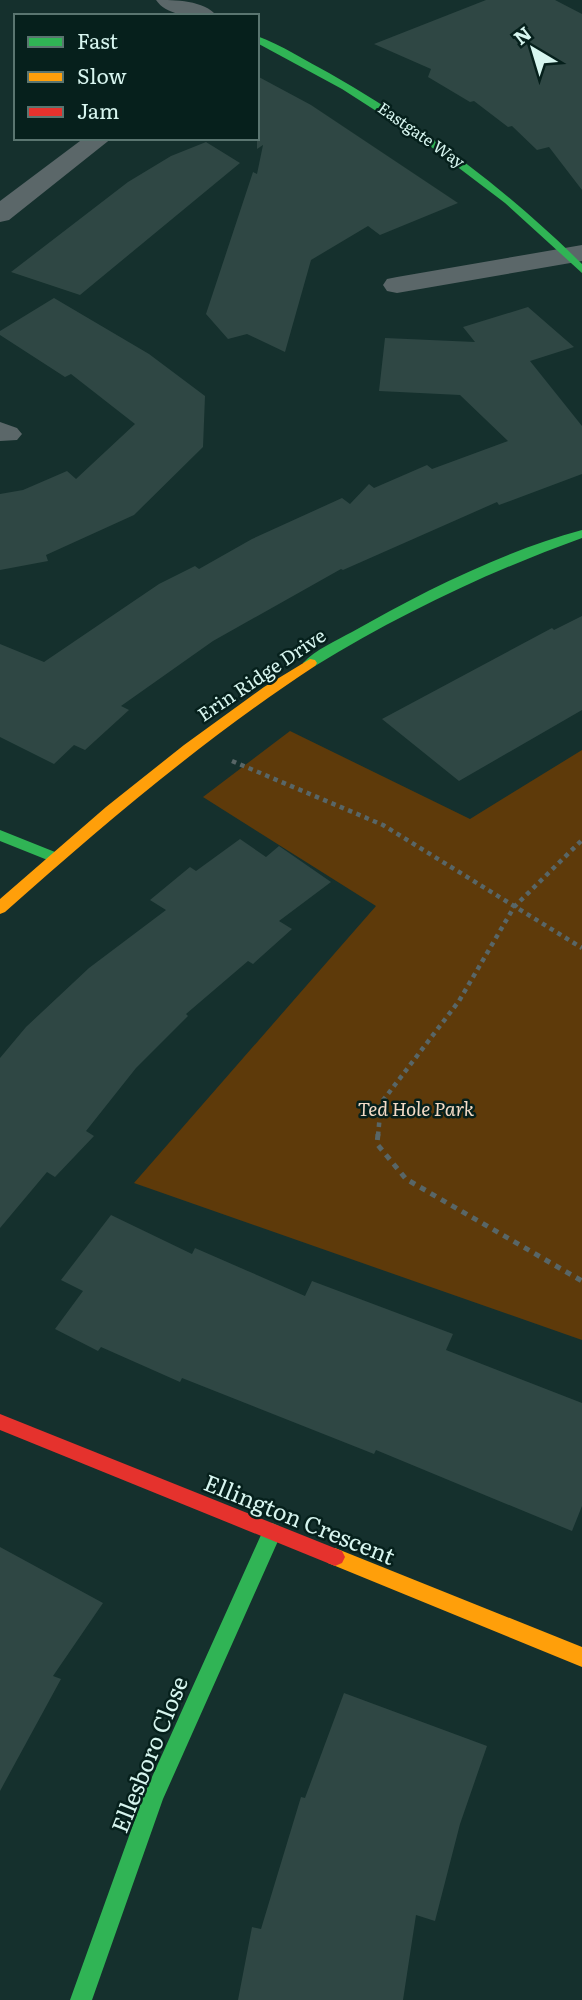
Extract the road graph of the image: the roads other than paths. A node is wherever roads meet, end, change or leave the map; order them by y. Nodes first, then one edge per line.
1 (167, 0) edge
2 (201, 14) edge
3 (259, 40) edge
4 (97, 140) edge
5 (0, 215) edge
6 (578, 259) edge
7 (397, 285) dead end
8 (582, 534) edge
9 (0, 835) edge
10 (55, 858) junction
11 (0, 908) edge
12 (0, 1422) edge
13 (272, 1532) junction
14 (582, 1657) edge
15 (81, 2000) edge

1 - 2 street
3 - 6 street, Eastgate Way
4 - 5 street
6 - 7 street, Eastgate Way
8 - 10 street, Erin Ridge Drive
9 - 10 street
10 - 11 street, Erin Ridge Drive
12 - 13 street, Ellington Crescent
13 - 14 street, Ellington Crescent
13 - 15 street, Ellesboro Close

